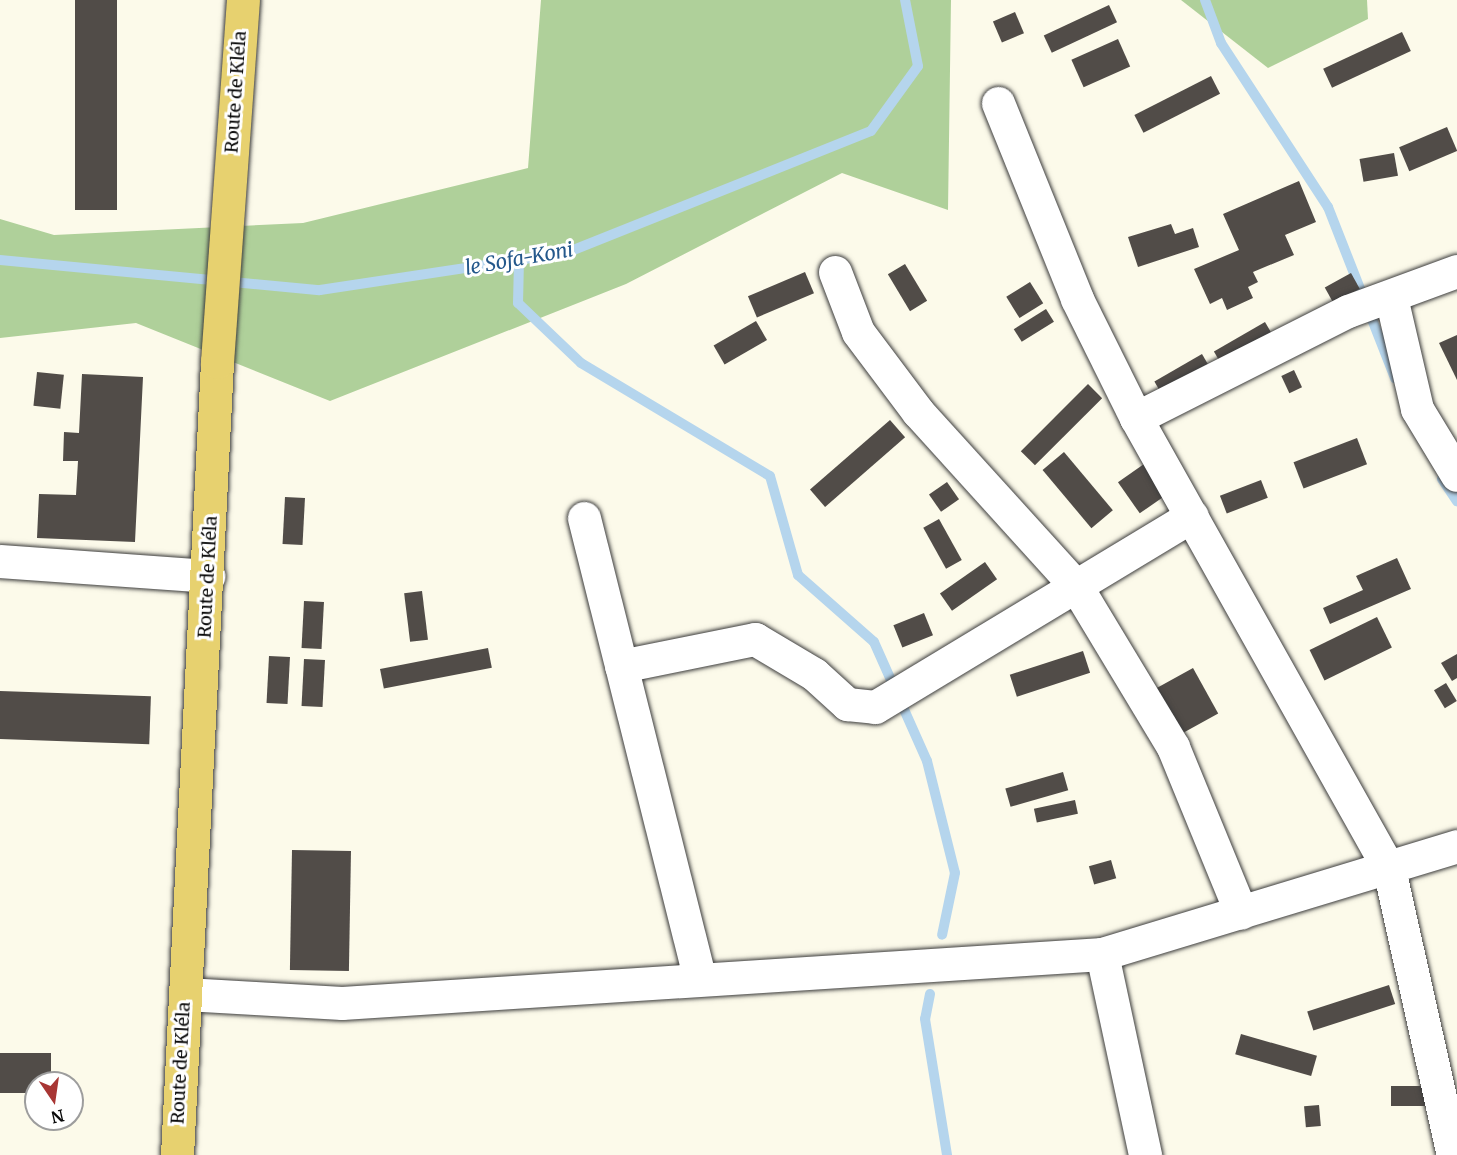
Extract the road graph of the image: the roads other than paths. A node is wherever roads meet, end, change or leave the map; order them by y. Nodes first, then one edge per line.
1 (243, 0) edge
2 (998, 104) dead end
3 (1457, 271) edge
4 (835, 272) dead end
5 (1372, 302) junction
6 (1136, 418) junction
7 (1457, 475) edge
8 (1192, 516) junction
9 (584, 518) dead end
10 (0, 561) edge
11 (208, 576) junction
12 (1076, 586) junction
13 (621, 666) junction
14 (1457, 846) edge
15 (1389, 868) junction
16 (1241, 913) junction
17 (1102, 954) junction
18 (700, 980) junction
19 (185, 994) junction
20 (177, 1155) edge
21 (1145, 1155) edge
22 (1453, 1155) edge

1 - 11 main road, Route de Kléla
2 - 6 street
3 - 5 street
4 - 12 street
5 - 6 street
5 - 7 street
6 - 8 street
8 - 12 street
8 - 15 street
9 - 13 street
10 - 11 street
11 - 19 main road, Route de Kléla
12 - 13 street
12 - 16 street
13 - 18 street
14 - 15 street
15 - 16 street
15 - 22 street
16 - 17 street
17 - 18 street
17 - 21 street
18 - 19 street
19 - 20 main road, Route de Kléla

